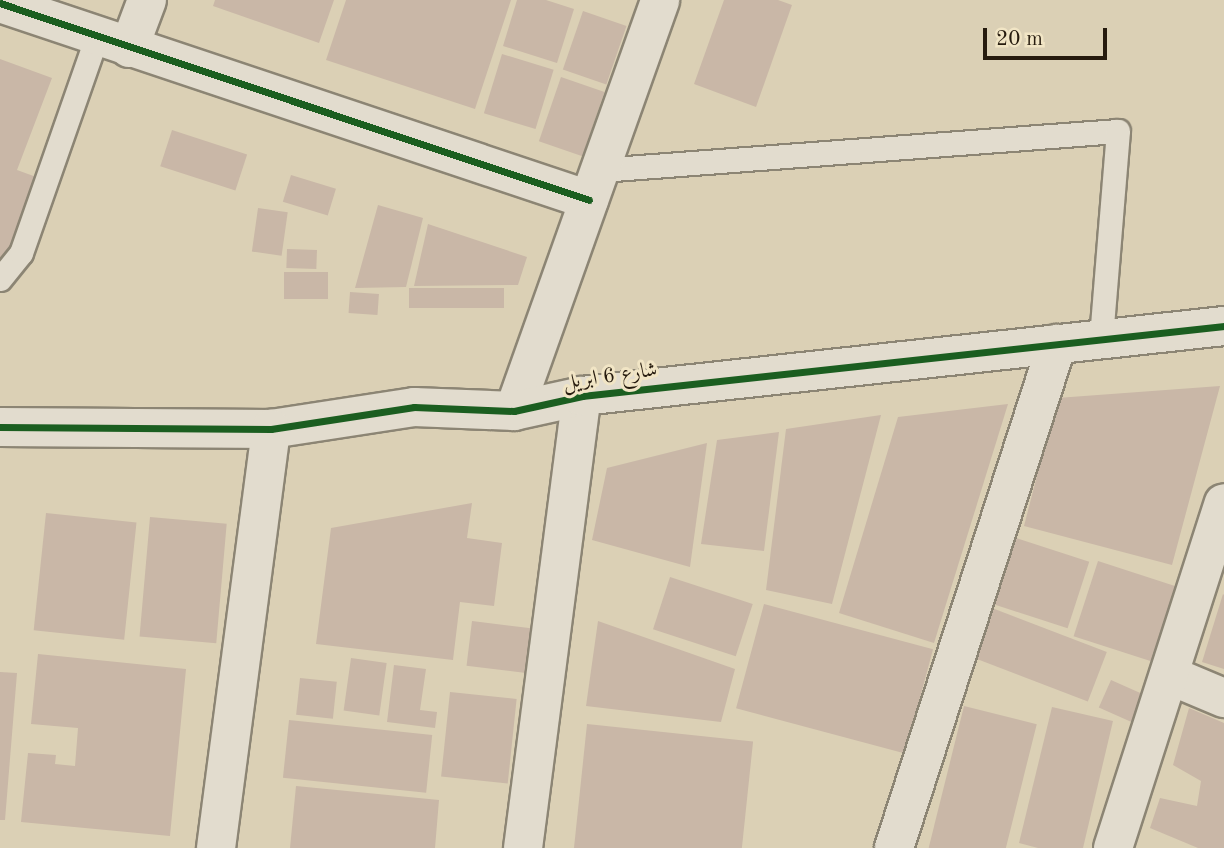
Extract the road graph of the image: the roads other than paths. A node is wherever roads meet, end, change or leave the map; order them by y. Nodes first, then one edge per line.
1 (148, 0) edge
2 (660, 0) edge
3 (0, 3) edge
4 (113, 42) junction
5 (595, 185) junction
6 (0, 279) edge
7 (1224, 326) edge
8 (1101, 339) junction
9 (1057, 344) junction
10 (582, 397) junction
11 (514, 411) junction
12 (0, 427) edge
13 (271, 429) junction
14 (1224, 503) edge
15 (1170, 675) junction
16 (1224, 698) edge
17 (216, 848) edge
18 (523, 848) edge
19 (894, 848) edge
20 (1113, 848) edge

1 - 4 street
2 - 5 street
3 - 4 street
4 - 5 street
4 - 6 lane
5 - 8 lane
5 - 11 street
7 - 8 street, شارع 6 ابريل
8 - 9 street, شارع 6 ابريل
9 - 10 street, شارع 6 ابريل
9 - 19 street
10 - 11 street, شارع 6 ابريل
10 - 18 street
11 - 13 street, شارع 6 ابريل
12 - 13 street, شارع 6 ابريل
13 - 17 street
14 - 15 street
15 - 16 street
15 - 20 street

